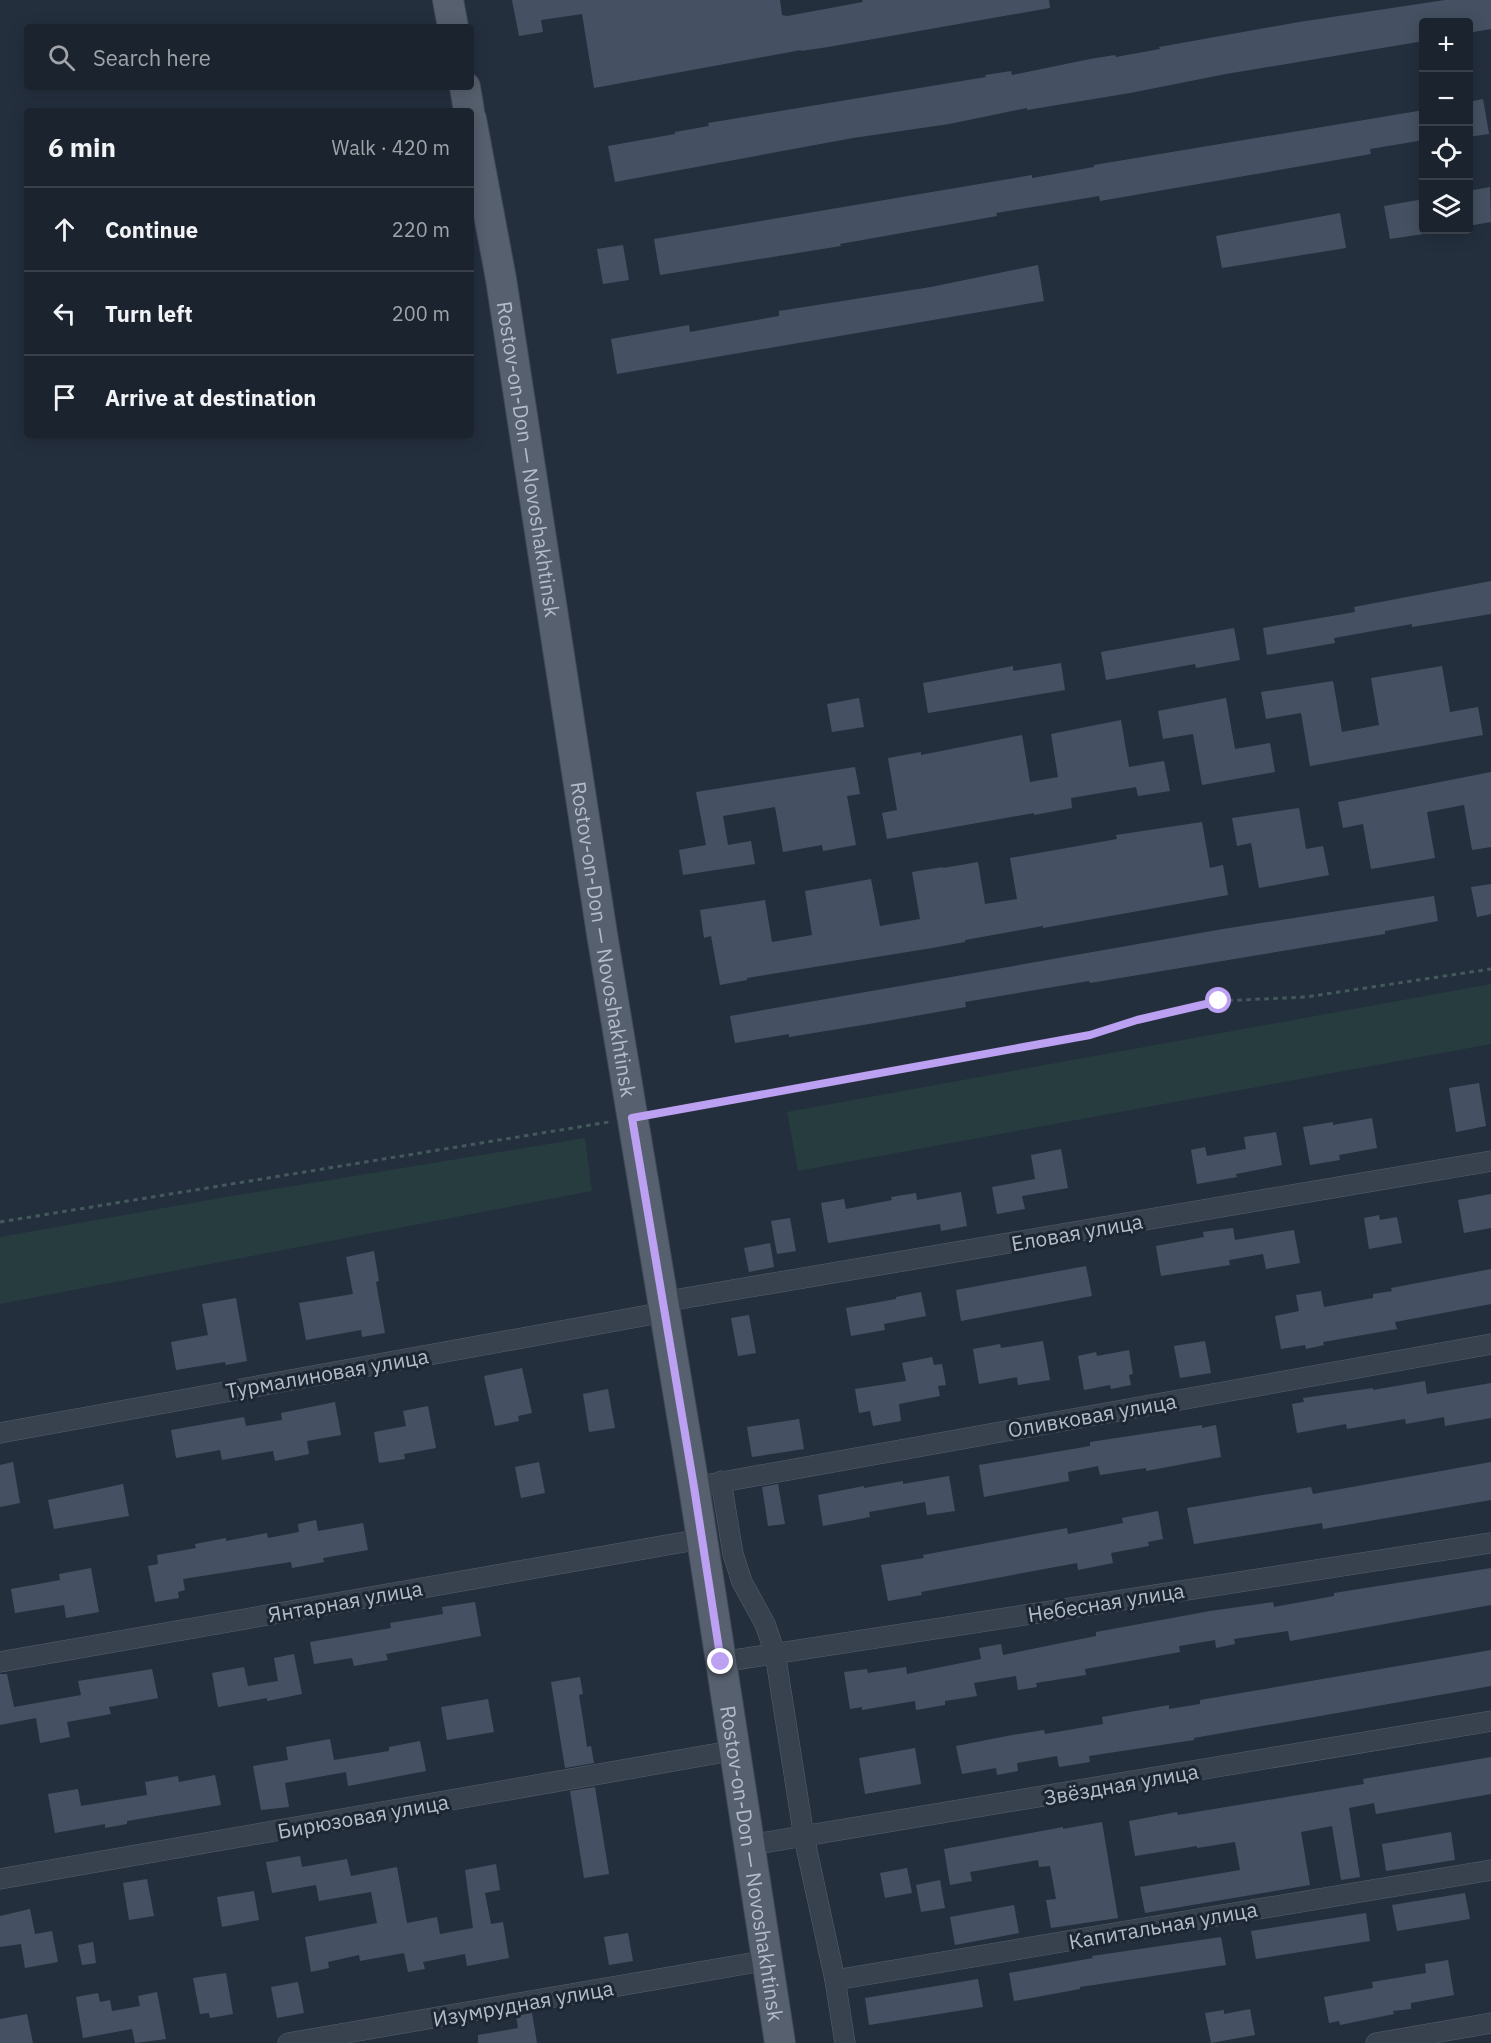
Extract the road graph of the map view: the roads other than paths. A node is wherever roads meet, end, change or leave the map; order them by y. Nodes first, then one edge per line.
1 (438, 0) edge
2 (448, 0) edge
3 (443, 24) edge
4 (452, 24) edge
5 (456, 90) edge
6 (466, 90) edge
7 (459, 108) edge
8 (469, 108) edge
9 (474, 135) edge
10 (474, 187) edge
11 (627, 1119) junction
12 (1491, 1161) edge
13 (658, 1308) junction
14 (1491, 1344) edge
15 (0, 1433) edge
16 (708, 1484) junction
17 (690, 1541) junction
18 (1491, 1543) edge
19 (775, 1653) junction
20 (0, 1662) edge
21 (721, 1662) junction
22 (1491, 1721) edge
23 (725, 1752) junction
24 (804, 1837) junction
25 (750, 1845) junction
26 (1491, 1870) edge
27 (0, 1879) edge
28 (757, 1962) junction
29 (836, 1980) junction
30 (1491, 2024) edge
31 (288, 2043) edge
32 (770, 2043) edge
33 (780, 2043) edge
34 (845, 2043) edge
35 (1376, 2043) edge

1 - 3 main road
2 - 4 main road
5 - 7 main road
6 - 8 main road
9 - 11 main road, Rostov-on-Don — Novoshakhtinsk
10 - 11 main road, Rostov-on-Don — Novoshakhtinsk
11 - 13 main road, Rostov-on-Don — Novoshakhtinsk
12 - 13 street, Еловая улица
13 - 15 street, Турмалиновая улица
13 - 16 main road, Rostov-on-Don — Novoshakhtinsk
13 - 17 main road, Rostov-on-Don — Novoshakhtinsk
14 - 16 street, Оливковая улица
16 - 19 street
16 - 21 main road, Rostov-on-Don — Novoshakhtinsk
17 - 20 street, Янтарная улица
17 - 23 main road, Rostov-on-Don — Novoshakhtinsk
18 - 19 street, Небесная улица
19 - 21 street, Небесная улица
19 - 24 street
21 - 25 main road, Rostov-on-Don — Novoshakhtinsk
22 - 24 street, Звёздная улица
23 - 27 street, Бирюзовая улица
23 - 28 main road, Rostov-on-Don — Novoshakhtinsk
24 - 25 street, Звёздная улица
24 - 29 street
25 - 33 main road, Rostov-on-Don — Novoshakhtinsk
26 - 29 street, Капитальная улица
28 - 31 street, Изумрудная улица
28 - 32 main road, Rostov-on-Don — Novoshakhtinsk
29 - 34 street
30 - 35 street

